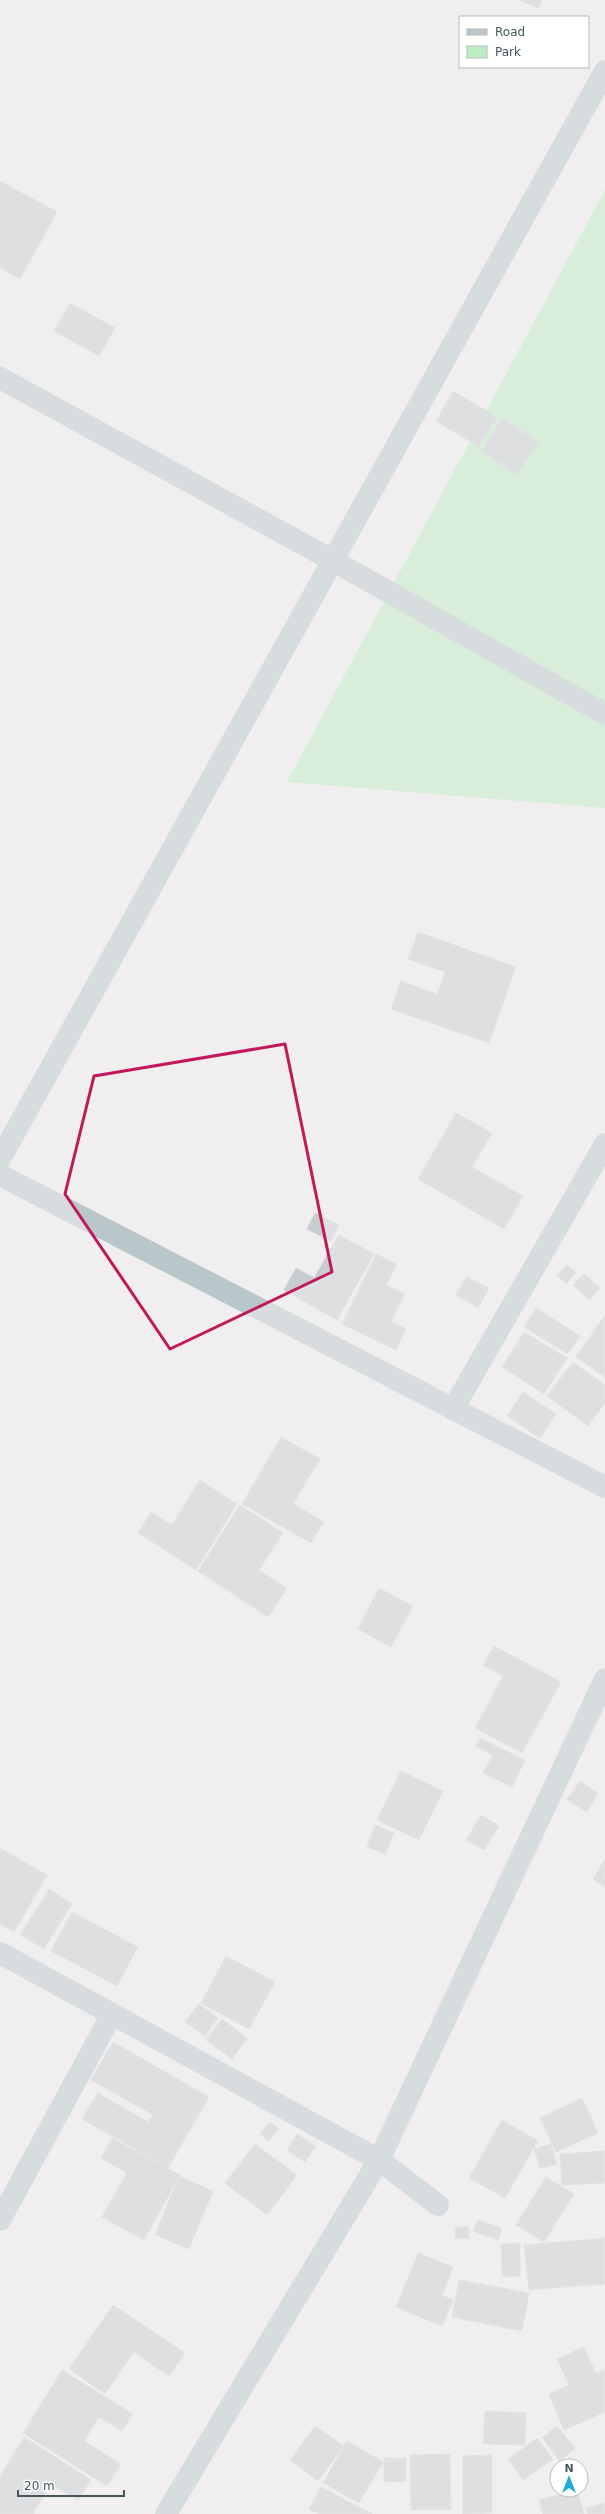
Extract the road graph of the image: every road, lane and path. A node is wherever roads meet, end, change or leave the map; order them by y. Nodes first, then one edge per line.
1 (605, 71) edge
2 (0, 378) edge
3 (332, 560) junction
4 (605, 714) edge
5 (605, 1144) edge
6 (0, 1159) edge
7 (0, 1175) edge
8 (454, 1409) junction
9 (605, 1487) edge
10 (605, 1679) edge
11 (0, 1952) edge
12 (112, 2014) junction
13 (380, 2160) junction
14 (438, 2205) dead end
15 (0, 2220) edge
16 (166, 2514) edge

1 - 3 street
2 - 3 street
3 - 4 street
3 - 6 street
5 - 8 street
7 - 8 street
8 - 9 street
10 - 13 street
11 - 12 street
12 - 13 street
12 - 15 street
13 - 14 street
13 - 16 street

